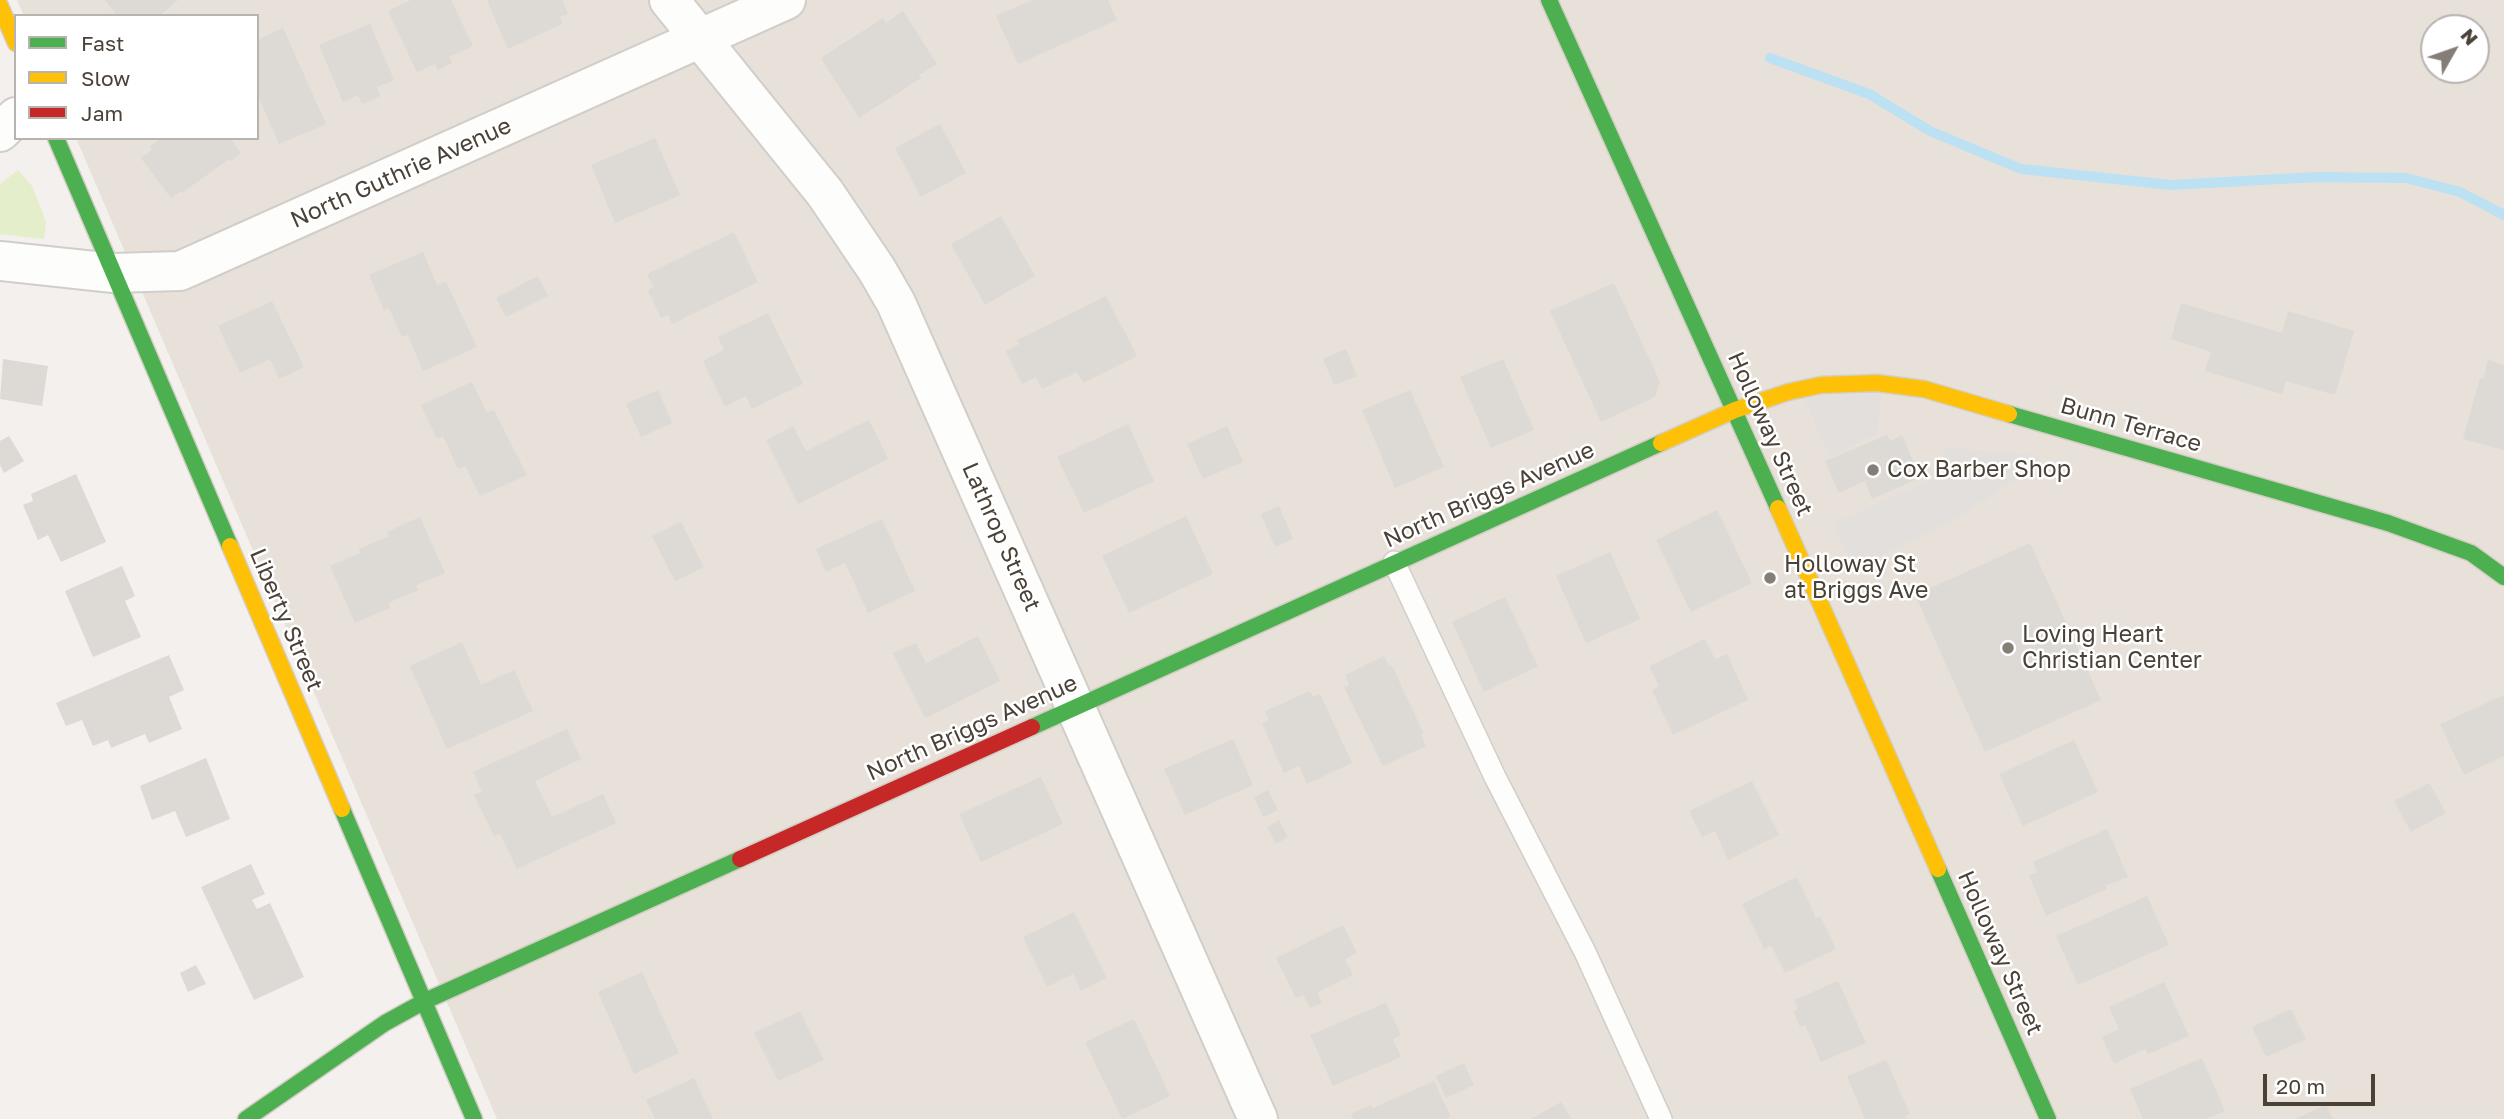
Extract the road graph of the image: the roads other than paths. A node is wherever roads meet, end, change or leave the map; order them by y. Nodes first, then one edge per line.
1 (669, 0) edge
2 (786, 0) edge
3 (1549, 0) edge
4 (0, 6) edge
5 (14, 38) edge
6 (701, 39) junction
7 (14, 119) edge
8 (0, 132) edge
9 (57, 140) edge
10 (0, 261) edge
11 (113, 273) junction
12 (1735, 410) junction
13 (1395, 562) junction
14 (2504, 577) edge
15 (1075, 705) junction
16 (425, 1001) junction
17 (246, 1119) edge
18 (474, 1119) edge
19 (1258, 1119) edge
20 (1661, 1119) edge
21 (2048, 1119) edge

1 - 6 street, Lathrop Street
2 - 6 street, North Guthrie Avenue
3 - 12 street, Holloway Street
4 - 5 street
6 - 11 street, North Guthrie Avenue
6 - 15 street, Lathrop Street
7 - 8 street
9 - 11 street, Liberty Street
10 - 11 street, North Guthrie Avenue
11 - 16 street, Liberty Street
12 - 13 street, North Briggs Avenue
12 - 14 street, Bunn Terrace
12 - 21 street, Holloway Street
13 - 15 street, North Briggs Avenue
13 - 20 lane
15 - 16 street, North Briggs Avenue
15 - 19 street, Lathrop Street
16 - 17 street, North Briggs Avenue
16 - 18 street, Liberty Street

